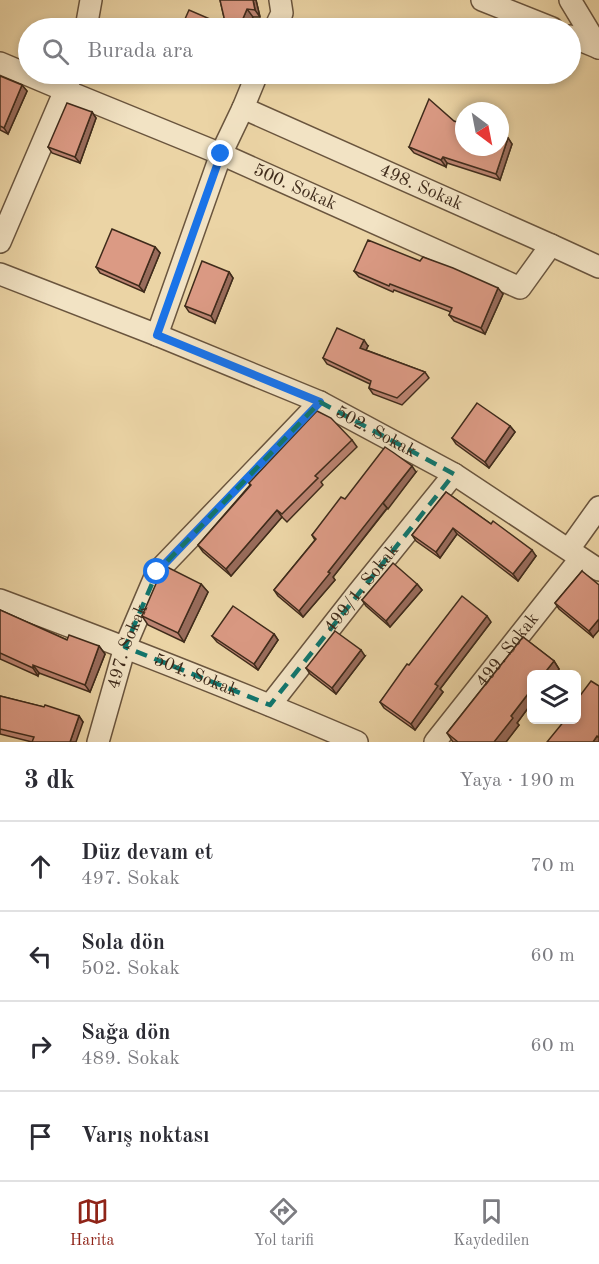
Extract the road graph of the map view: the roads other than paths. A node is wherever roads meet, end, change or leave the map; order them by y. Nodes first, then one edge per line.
1 (91, 0) edge
2 (280, 0) edge
3 (482, 0) edge
4 (570, 0) edge
5 (88, 18) edge
6 (280, 18) edge
7 (527, 18) edge
8 (581, 18) edge
9 (581, 18) edge
10 (581, 41) edge
11 (599, 48) edge
12 (0, 63) edge
13 (18, 68) edge
14 (67, 84) edge
15 (72, 84) edge
16 (253, 84) edge
17 (243, 108) junction
18 (221, 154) junction
19 (0, 242) edge
20 (551, 245) junction
21 (599, 267) edge
22 (0, 274) edge
23 (157, 335) junction
24 (320, 402) junction
25 (454, 474) junction
26 (599, 507) edge
27 (575, 554) junction
28 (599, 570) edge
29 (0, 600) edge
30 (125, 647) junction
31 (270, 705) junction
32 (98, 742) edge
33 (357, 742) edge
34 (435, 742) edge

1 - 5 street
2 - 6 street
3 - 7 street
4 - 9 street
8 - 11 street
10 - 11 street
12 - 13 street, 500. Sokak
14 - 19 street
15 - 18 street, 500. Sokak
16 - 17 street
17 - 18 street
17 - 20 street, 498. Sokak
18 - 20 street, 500. Sokak
18 - 23 street
20 - 21 street, 498. Sokak
22 - 23 street, 502. Sokak
23 - 24 street, 502. Sokak
24 - 25 street, 502. Sokak
24 - 30 street, 497. Sokak
25 - 27 street, 502. Sokak
25 - 31 street, 499/1. Sokak
26 - 27 street, 499. Sokak
27 - 28 street, 502. Sokak
27 - 34 street, 499. Sokak
29 - 30 street, 504. Sokak
30 - 31 street, 504. Sokak
30 - 32 street, 497. Sokak
31 - 33 street, 504. Sokak

